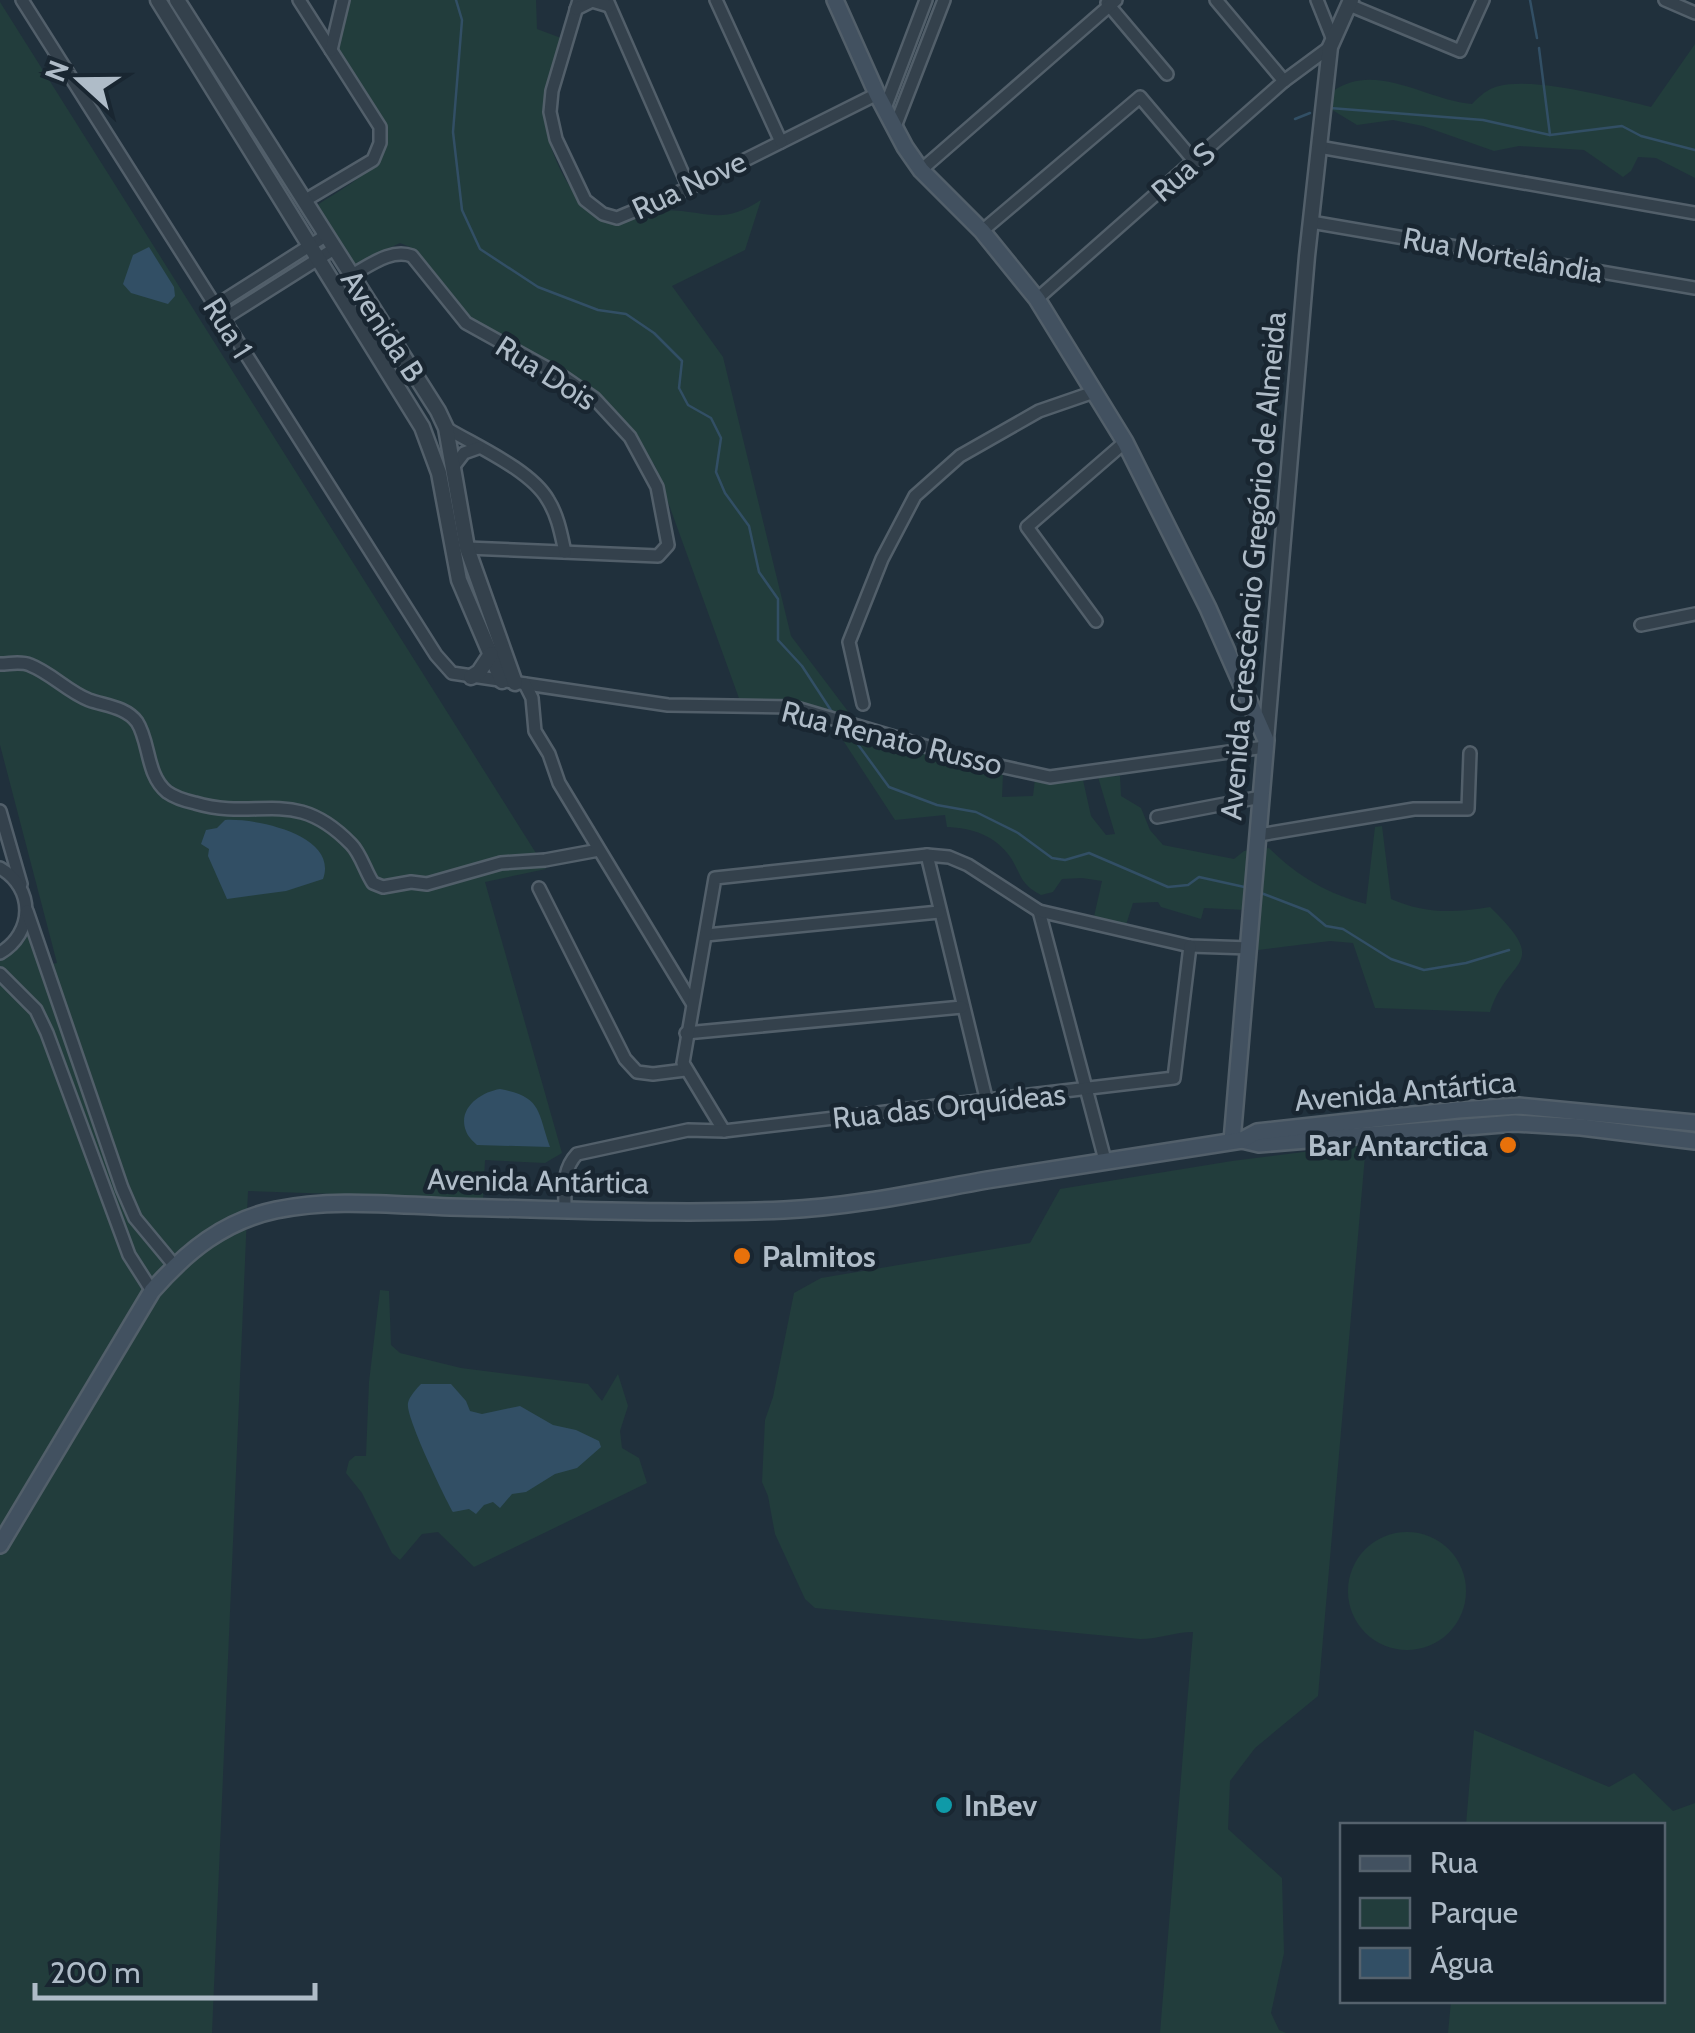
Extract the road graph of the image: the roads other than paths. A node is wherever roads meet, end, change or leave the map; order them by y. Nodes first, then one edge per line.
1 (22, 0) edge
2 (158, 0) edge
3 (177, 0) edge
4 (300, 0) edge
5 (343, 0) edge
6 (716, 0) edge
7 (834, 0) edge
8 (926, 0) edge
9 (944, 0) edge
10 (1216, 0) edge
11 (1317, 0) edge
12 (1482, 0) edge
13 (1665, 0) edge
14 (1110, 2) edge
15 (1350, 2) edge
16 (608, 3) edge
17 (578, 5) edge
18 (1695, 13) edge
19 (340, 15) junction
20 (311, 18) junction
21 (1331, 43) junction
22 (331, 50) junction
23 (1168, 74) dead end
24 (1284, 81) junction
25 (881, 101) junction
26 (896, 124) junction
27 (781, 142) junction
28 (1320, 147) junction
29 (1196, 162) junction
30 (921, 170) junction
31 (689, 188) junction
32 (304, 201) junction
33 (1695, 213) edge
34 (1311, 222) junction
35 (982, 231) junction
36 (323, 247) junction
37 (350, 276) junction
38 (1695, 288) edge
39 (1037, 299) junction
40 (214, 306) junction
41 (223, 319) junction
42 (1094, 392) junction
43 (446, 428) junction
44 (1125, 442) junction
45 (478, 448) junction
46 (454, 466) junction
47 (467, 548) junction
48 (564, 552) junction
49 (1695, 614) edge
50 (1096, 621) dead end
51 (1642, 625) dead end
52 (491, 654) junction
53 (0, 664) edge
54 (471, 677) junction
55 (514, 683) junction
56 (863, 704) dead end
57 (1265, 744) junction
58 (1470, 752) dead end
59 (1260, 797) junction
60 (0, 811) edge
61 (1157, 817) dead end
62 (1258, 835) junction
63 (599, 850) junction
64 (927, 856) junction
65 (0, 868) edge
66 (539, 888) dead end
67 (24, 893) junction
68 (27, 911) junction
69 (939, 912) junction
70 (1039, 912) junction
71 (706, 935) junction
72 (1190, 946) junction
73 (1250, 948) junction
74 (0, 953) edge
75 (0, 974) edge
76 (692, 1003) junction
77 (962, 1007) junction
78 (686, 1033) junction
79 (685, 1070) junction
80 (1084, 1091) junction
81 (986, 1102) junction
82 (1543, 1107) junction
83 (1695, 1123) edge
84 (1486, 1125) junction
85 (724, 1131) junction
86 (1237, 1141) junction
87 (1695, 1141) edge
88 (1105, 1160) junction
89 (564, 1210) junction
90 (174, 1265) junction
91 (152, 1291) junction
92 (0, 1545) edge

1 - 40 street, Rua 1
2 - 36 street, Avenida B
3 - 32 street, Avenida B
4 - 20 street
5 - 19 street
6 - 27 street
7 - 25 main road
8 - 25 street
9 - 26 street
10 - 24 street
11 - 21 street
12 - 15 street
13 - 18 street
14 - 23 street
14 - 30 street
15 - 21 street, Avenida Crescêncio Gregório de Almeida
16 - 17 street
16 - 31 street
17 - 31 street, Rua Nove
19 - 20 street
19 - 22 street
20 - 22 street
21 - 24 street, Rua S
21 - 28 street, Avenida Crescêncio Gregório de Almeida
22 - 32 street
24 - 29 street, Rua S
25 - 26 main road
25 - 27 street, Rua Nove
26 - 30 main road
27 - 31 street, Rua Nove
28 - 33 street
28 - 34 street, Avenida Crescêncio Gregório de Almeida
29 - 35 street
29 - 39 street, Rua S
30 - 35 main road
32 - 36 street, Avenida B
34 - 38 street, Rua Nortelândia
34 - 57 street, Avenida Crescêncio Gregório de Almeida
35 - 39 main road
36 - 37 street, Avenida B
36 - 40 street
36 - 41 street
36 - 52 street, Avenida B
37 - 43 street, Avenida B
37 - 48 street, Rua Dois
39 - 42 main road
40 - 41 street, Rua 1
41 - 54 street, Rua 1
42 - 44 main road
42 - 56 street
43 - 45 street
43 - 46 street, Avenida B
44 - 50 street
44 - 57 main road
45 - 46 street
45 - 48 street
46 - 47 street, Avenida B
47 - 48 street, Rua Dois
47 - 55 street, Avenida B
49 - 51 street
52 - 54 street
52 - 55 street, Avenida B
53 - 63 street
54 - 55 street, Rua Renato Russo
55 - 57 street, Rua Renato Russo
55 - 63 street
57 - 59 main road, Avenida Crescêncio Gregório de Almeida
58 - 62 street
59 - 61 street
59 - 62 main road, Avenida Crescêncio Gregório de Almeida
60 - 67 street
62 - 73 main road, Avenida Crescêncio Gregório de Almeida
63 - 76 street
64 - 69 street
64 - 70 street
64 - 71 street
65 - 67 street
66 - 79 street
67 - 68 street
68 - 74 street
68 - 90 street
69 - 71 street
69 - 77 street
70 - 72 street
70 - 80 street
71 - 76 street
72 - 73 street
72 - 80 street, Rua das Orquídeas
73 - 86 main road, Avenida Crescêncio Gregório de Almeida
75 - 91 street
76 - 78 street
77 - 78 street
77 - 81 street
78 - 79 street
79 - 85 street
80 - 81 street, Rua das Orquídeas
80 - 88 street
81 - 85 street, Rua das Orquídeas
82 - 83 main road, Avenida Antártica
82 - 84 main road
82 - 86 main road, Avenida Antártica
84 - 86 main road, Avenida Antártica
84 - 87 main road, Avenida Antártica
85 - 89 street, Rua das Orquídeas
86 - 88 main road, Avenida Antártica
88 - 89 main road, Avenida Antártica
89 - 90 main road, Avenida Antártica
90 - 91 main road, Avenida Antártica
91 - 92 main road, Avenida Antártica

